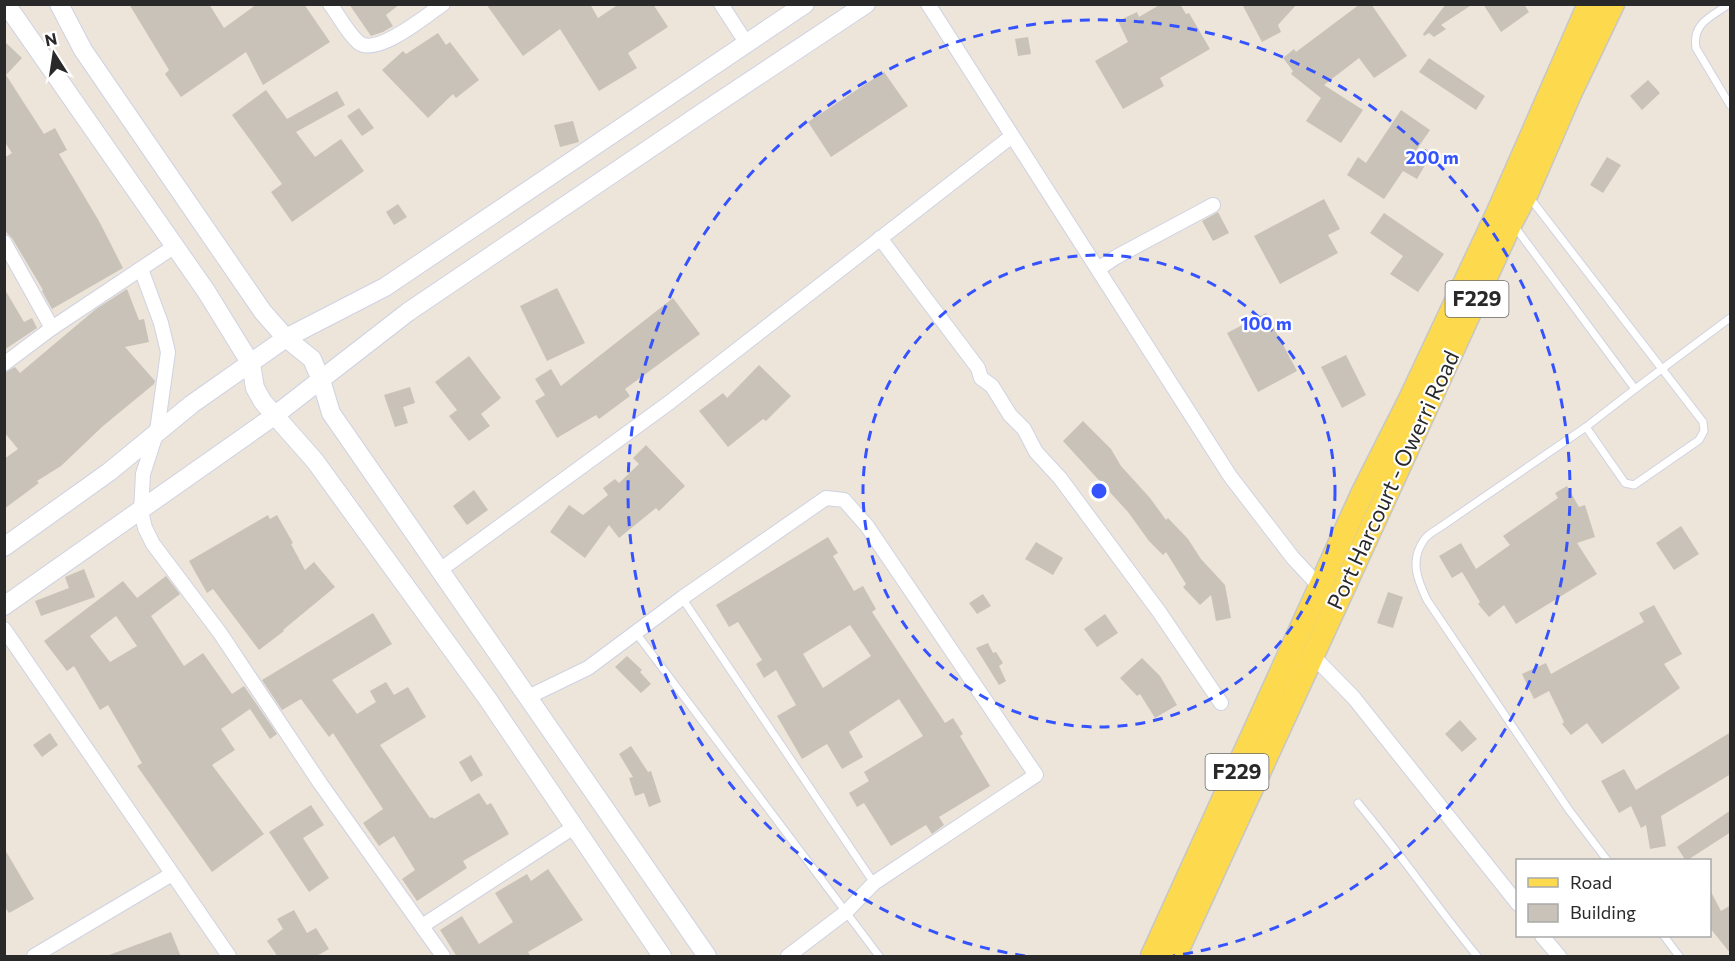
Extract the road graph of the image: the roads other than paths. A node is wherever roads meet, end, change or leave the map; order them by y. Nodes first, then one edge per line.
1 (59, 4) edge
2 (330, 4) edge
3 (443, 4) edge
4 (721, 4) edge
5 (805, 4) edge
6 (866, 4) edge
7 (928, 4) edge
8 (1589, 4) edge
9 (1613, 4) edge
10 (1729, 4) edge
11 (10, 6) edge
12 (747, 44) junction
13 (1731, 105) edge
14 (1012, 136) junction
15 (1527, 193) junction
16 (1213, 205) dead end
17 (1511, 223) junction
18 (880, 238) junction
19 (4, 242) edge
20 (175, 246) junction
21 (141, 269) junction
22 (1098, 269) junction
23 (1731, 318) edge
24 (52, 328) junction
25 (286, 338) junction
26 (4, 364) edge
27 (250, 364) junction
28 (1662, 369) junction
29 (321, 380) junction
30 (1635, 389) junction
31 (274, 416) junction
32 (1586, 427) junction
33 (157, 431) junction
34 (141, 511) junction
35 (4, 547) edge
36 (440, 570) junction
37 (1322, 588) junction
38 (682, 598) junction
39 (4, 606) edge
40 (4, 629) edge
41 (636, 633) junction
42 (1312, 655) junction
43 (528, 697) junction
44 (1221, 703) dead end
45 (1358, 803) dead end
46 (574, 827) junction
47 (1606, 859) edge
48 (172, 874) junction
49 (874, 884) junction
50 (1516, 901) edge
51 (846, 912) junction
52 (422, 926) junction
53 (1543, 937) edge
54 (1665, 937) edge
55 (34, 957) edge
56 (229, 957) edge
57 (443, 957) edge
58 (662, 957) edge
59 (707, 957) edge
60 (788, 957) edge
61 (879, 957) edge
62 (1152, 957) edge
63 (1175, 957) edge
64 (1477, 957) edge
65 (1559, 957) edge
66 (1679, 957) edge

1 - 25 street
2 - 3 street
4 - 12 street
5 - 12 street
6 - 29 street
7 - 14 street
8 - 37 main road, Port Harcourt - Owerri Road / F229
9 - 15 main road, Port Harcourt - Owerri Road / F229
10 - 13 lane
11 - 20 street
12 - 25 street
14 - 18 street
14 - 22 street
15 - 17 main road, Port Harcourt - Owerri Road / F229
15 - 28 lane
16 - 22 street
17 - 30 lane
17 - 42 main road, Port Harcourt - Owerri Road / F229
18 - 36 street
18 - 44 street
19 - 24 street
20 - 21 street
20 - 27 street
21 - 24 street
21 - 33 street
22 - 37 street
23 - 28 lane
24 - 26 street
25 - 27 street
25 - 29 street
27 - 31 street
27 - 33 street
28 - 30 lane
28 - 32 lane
29 - 31 street
29 - 36 street
30 - 32 lane
31 - 34 street
31 - 46 street
32 - 47 lane
33 - 34 street
33 - 35 street
34 - 39 street
34 - 52 street
36 - 43 street
37 - 62 main road, Port Harcourt - Owerri Road / F229
38 - 41 street
38 - 49 lane
38 - 49 street
40 - 48 street
41 - 43 street
41 - 51 lane
42 - 50 street
42 - 63 main road, Port Harcourt - Owerri Road / F229
43 - 59 street
45 - 64 lane
46 - 52 street
46 - 58 street
48 - 55 street
48 - 56 street
49 - 51 street
51 - 60 street
51 - 61 lane
52 - 57 street
53 - 65 street
54 - 66 lane

